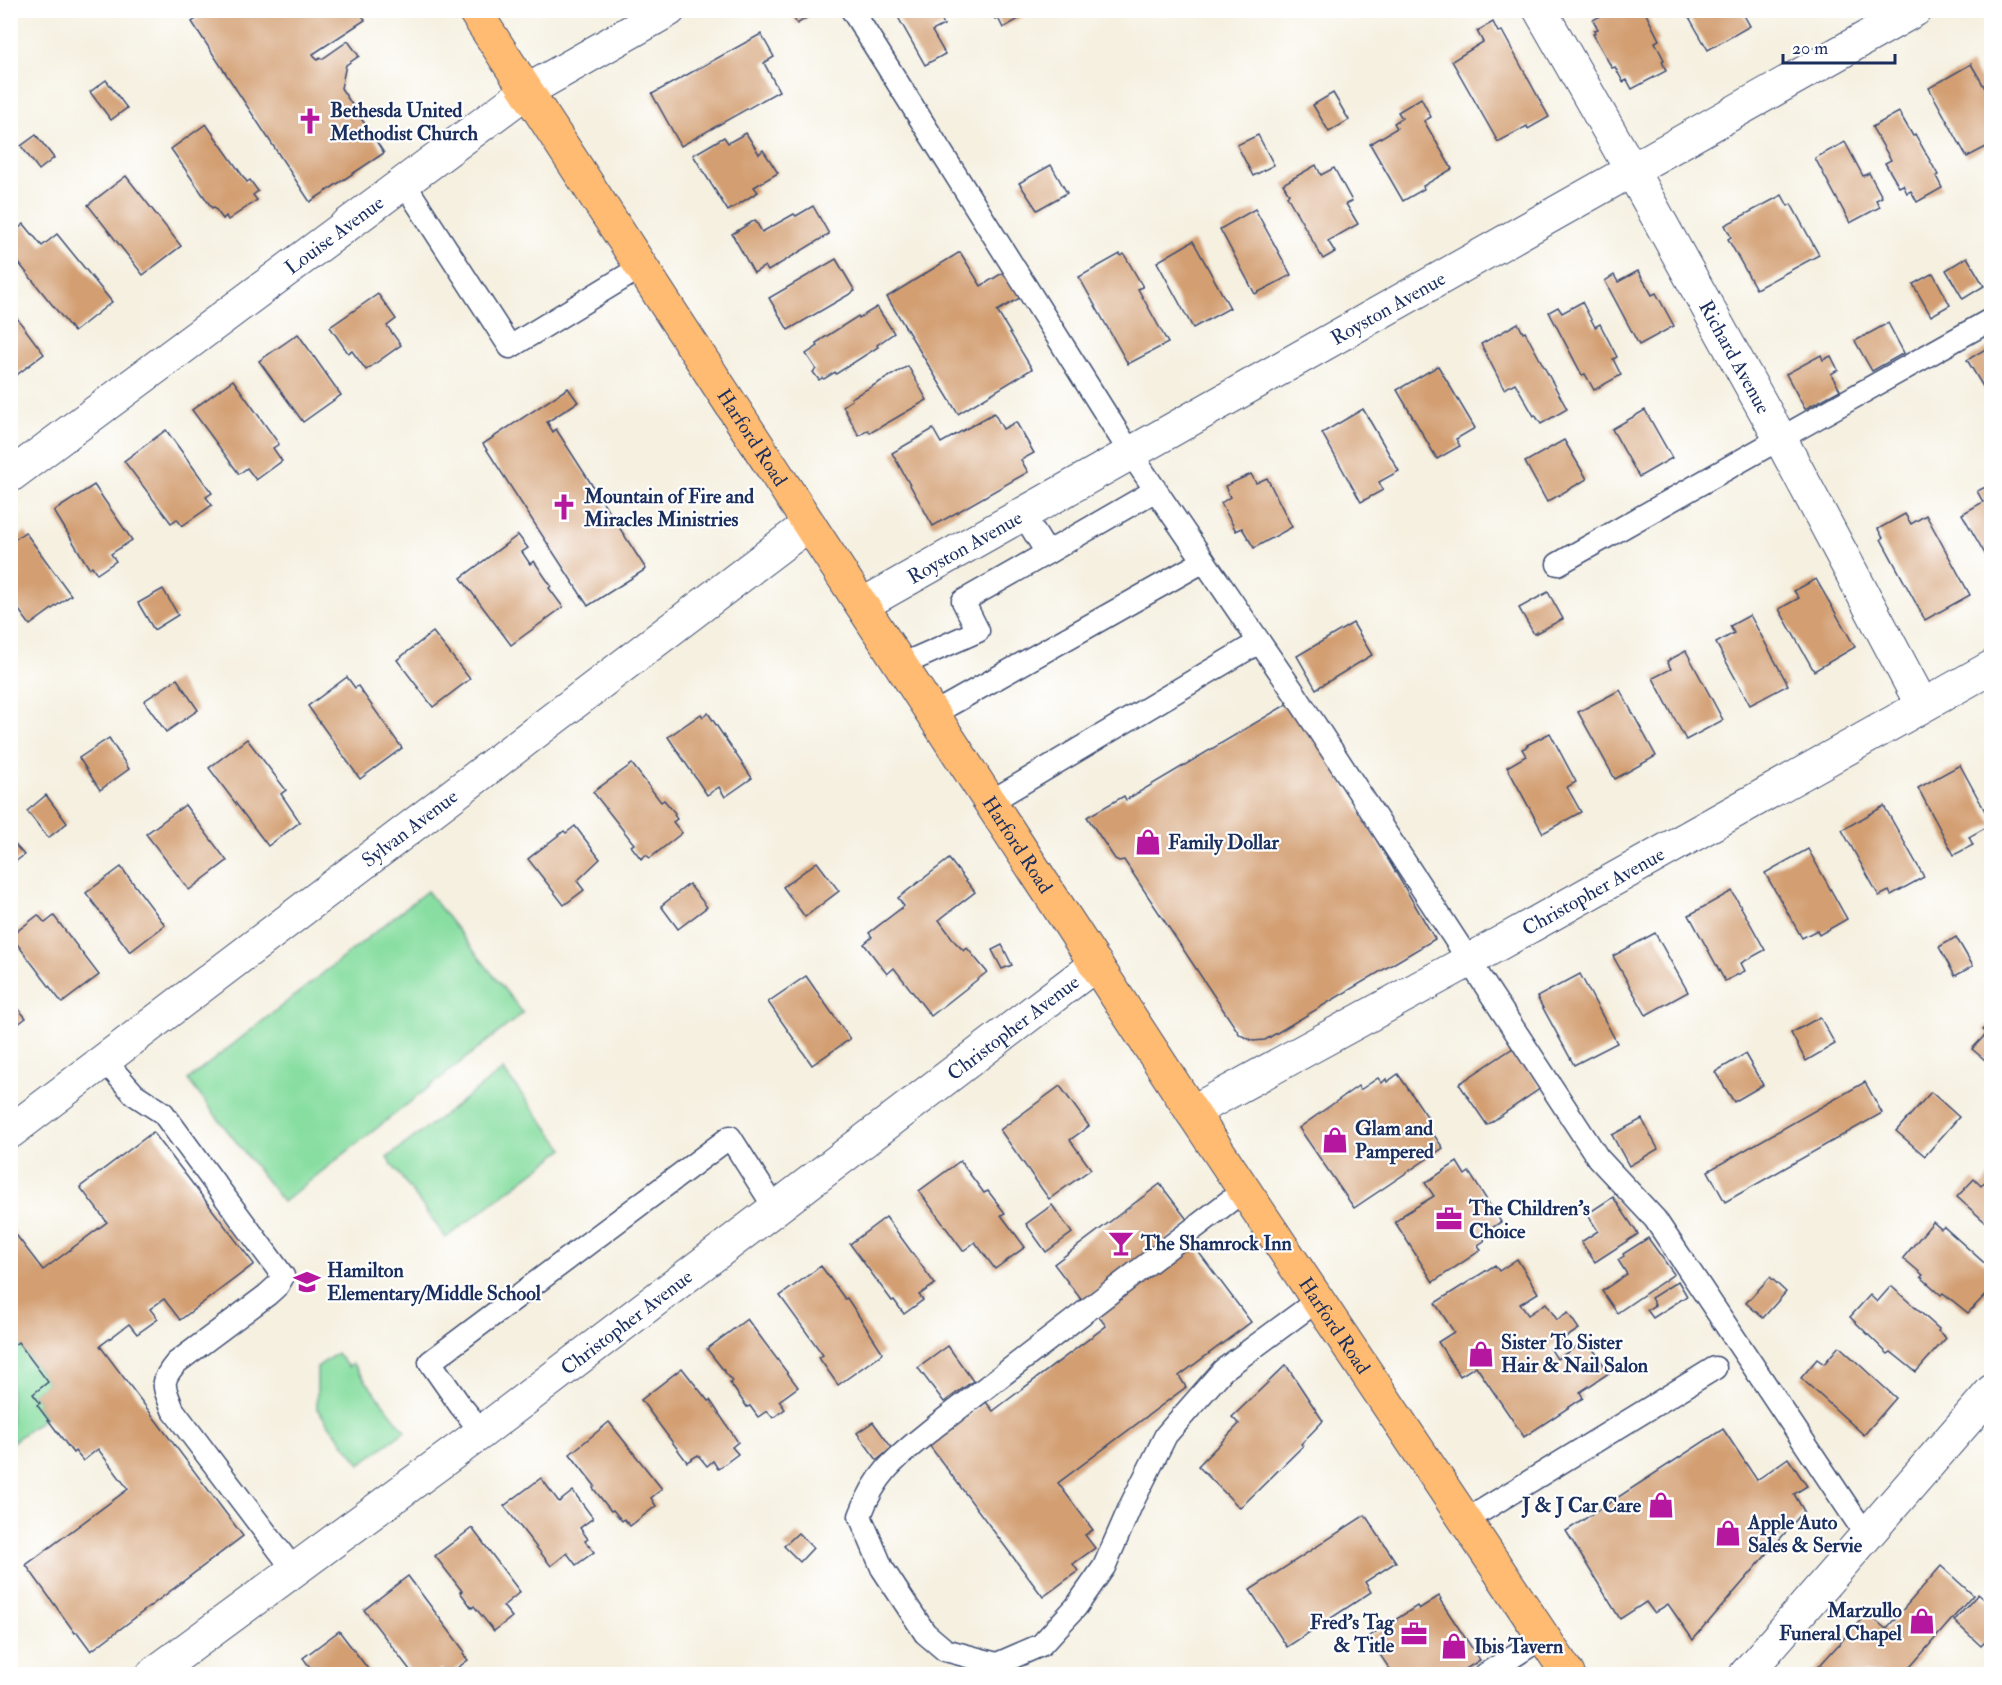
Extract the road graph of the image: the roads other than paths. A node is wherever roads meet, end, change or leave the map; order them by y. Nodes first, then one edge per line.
1 (474, 10) edge
2 (669, 10) edge
3 (852, 10) edge
4 (1540, 10) edge
5 (1915, 10) edge
6 (527, 91) junction
7 (1632, 171) junction
8 (404, 183) junction
9 (641, 267) junction
10 (1992, 320) edge
11 (1780, 438) junction
12 (1131, 454) junction
13 (10, 476) edge
14 (1156, 490) junction
15 (1023, 514) junction
16 (809, 524) junction
17 (1047, 552) junction
18 (1204, 561) junction
19 (1558, 564) dead end
20 (862, 605) junction
21 (1259, 642) junction
22 (901, 665) junction
23 (1992, 667) edge
24 (1922, 705) junction
25 (933, 714) junction
26 (990, 802) junction
27 (1470, 960) junction
28 (1096, 964) junction
29 (104, 1060) junction
30 (1192, 1112) junction
31 (10, 1132) edge
32 (1244, 1190) junction
33 (776, 1208) junction
34 (1318, 1300) junction
35 (1715, 1368) dead end
36 (1992, 1391) edge
37 (482, 1432) junction
38 (1465, 1521) junction
39 (1866, 1535) junction
40 (294, 1570) junction
41 (1543, 1637) junction
42 (153, 1674) edge
43 (1486, 1674) edge
44 (1568, 1674) edge
45 (1746, 1674) edge

1 - 6 main road, Harford Road
2 - 6 street, Louise Avenue
3 - 12 lane
4 - 7 street, Richard Avenue
5 - 7 street, Royston Avenue
6 - 8 street, Louise Avenue
6 - 9 main road, Harford Road
7 - 11 street, Richard Avenue
7 - 12 street, Royston Avenue
8 - 9 lane
8 - 13 street, Louise Avenue
9 - 16 main road, Harford Road
10 - 11 lane
11 - 19 lane
11 - 24 street, Richard Avenue
12 - 14 lane
12 - 15 street, Royston Avenue
14 - 17 lane
14 - 18 lane
15 - 17 lane
15 - 20 street, Royston Avenue
16 - 20 main road, Harford Road
16 - 29 street, Sylvan Avenue
17 - 22 lane
18 - 21 lane
18 - 25 lane
20 - 22 main road, Harford Road
21 - 26 lane
21 - 27 lane
22 - 25 main road, Harford Road
23 - 24 street, Christopher Avenue
24 - 27 street, Christopher Avenue
25 - 26 main road, Harford Road
26 - 28 main road, Harford Road
27 - 30 street, Christopher Avenue
27 - 39 lane
28 - 30 main road, Harford Road
28 - 33 street, Christopher Avenue
29 - 31 street, Sylvan Avenue
29 - 40 lane
30 - 32 main road, Harford Road
32 - 34 main road, Harford Road
32 - 34 lane
33 - 37 street, Christopher Avenue
33 - 37 lane
34 - 38 main road, Harford Road
35 - 38 lane
36 - 39 street
37 - 40 street, Christopher Avenue
38 - 41 main road, Harford Road
39 - 45 street
40 - 42 street, Christopher Avenue
41 - 43 lane
41 - 44 main road, Harford Road

